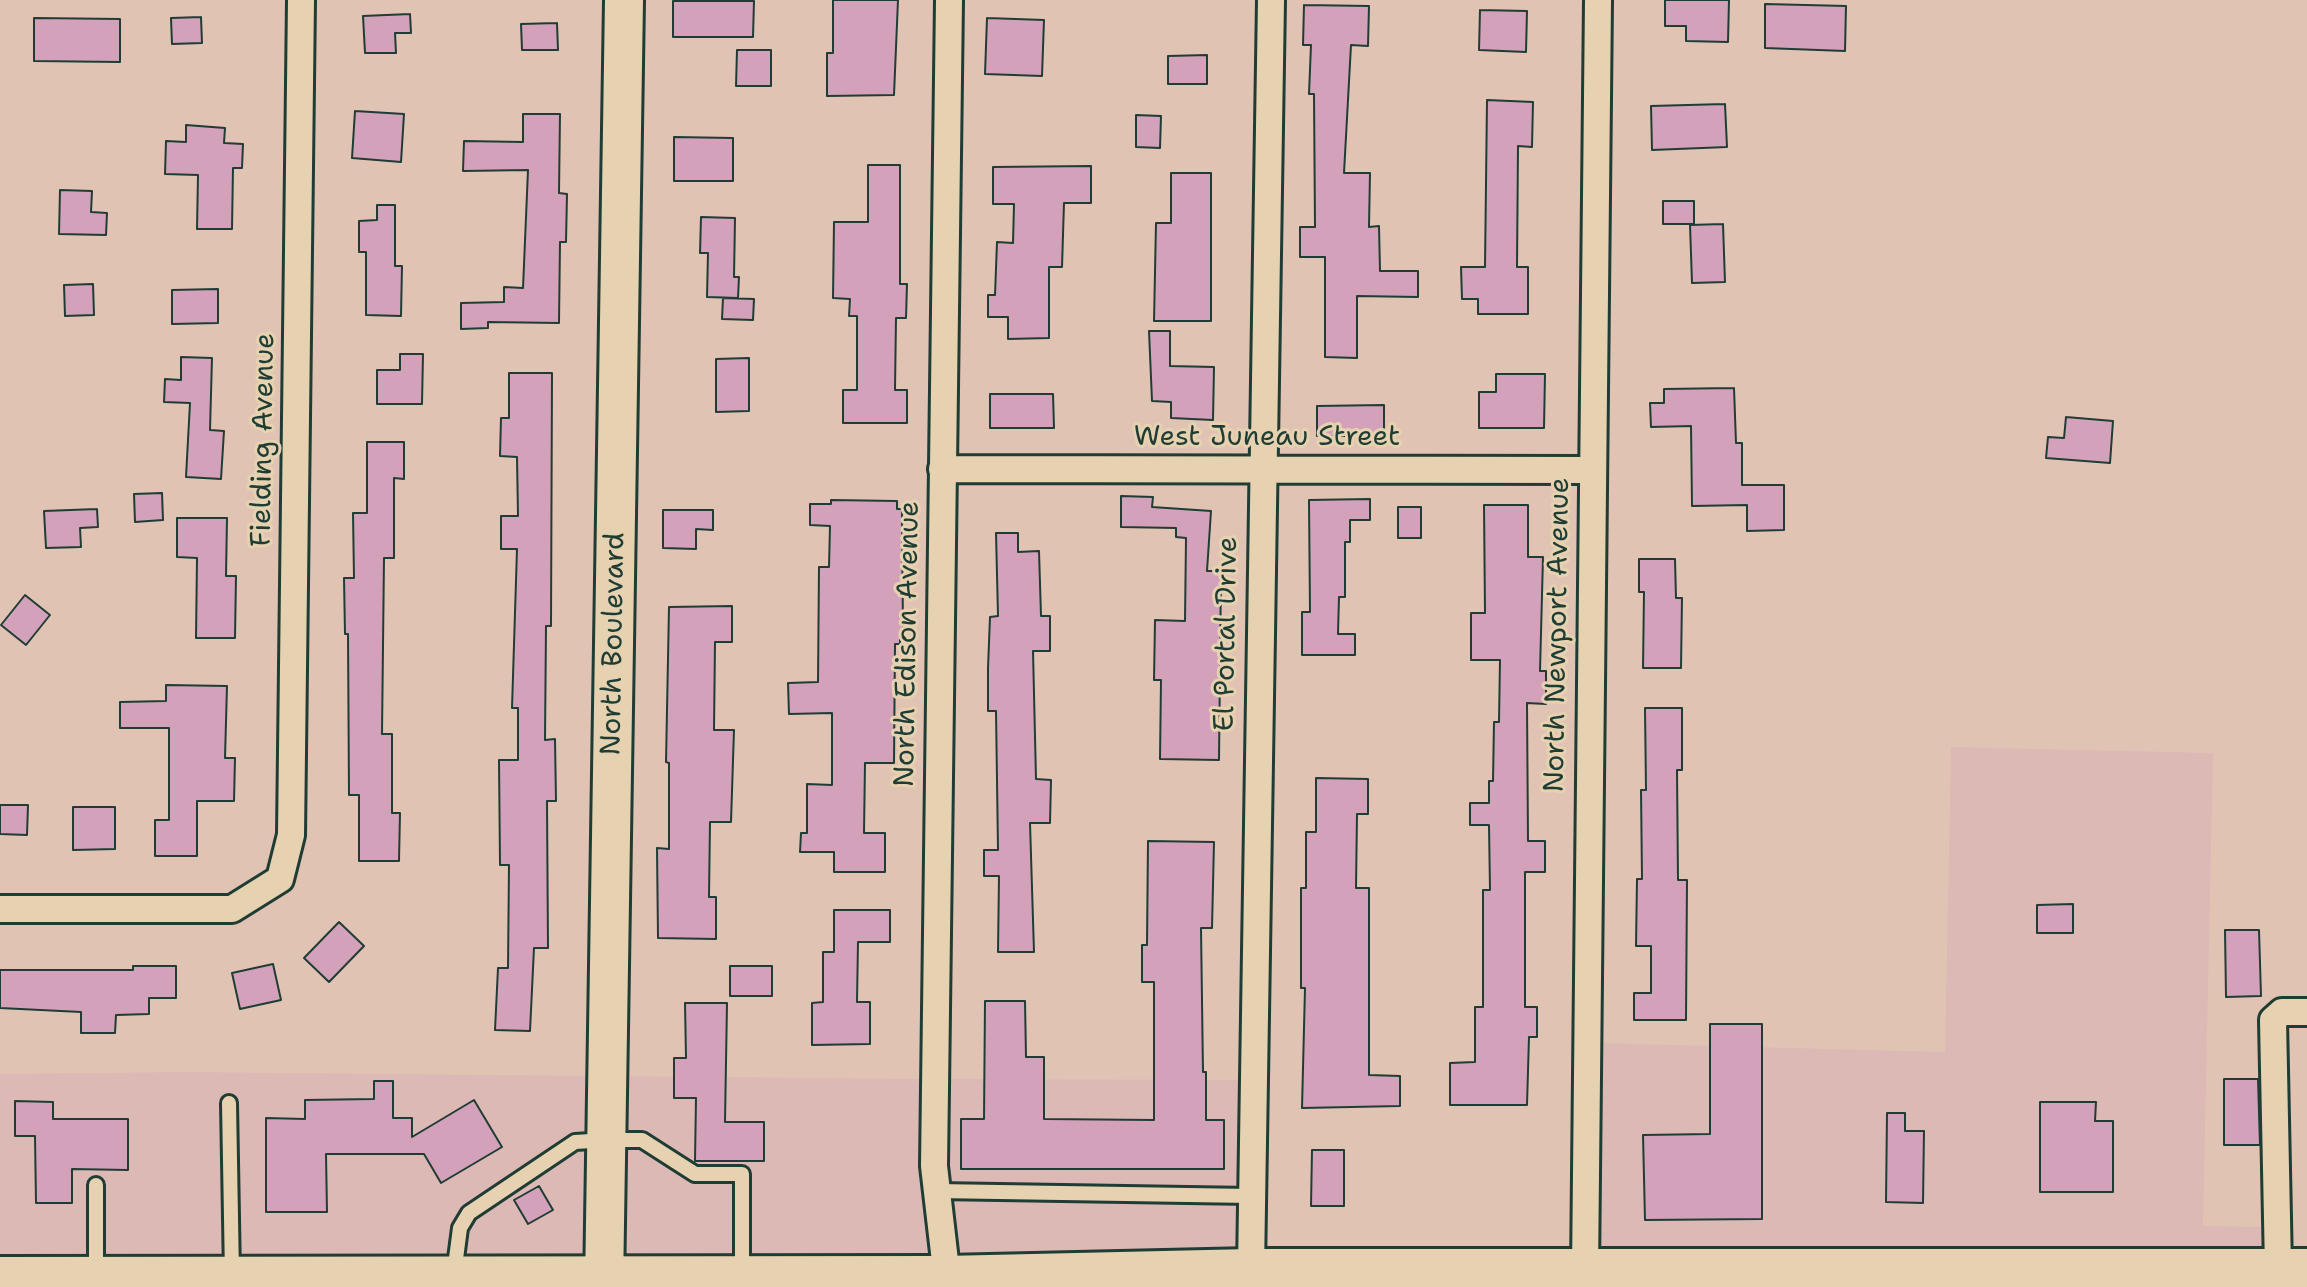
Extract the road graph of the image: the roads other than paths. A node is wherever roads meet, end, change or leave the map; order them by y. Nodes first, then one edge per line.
1 (301, 0) edge
2 (624, 0) edge
3 (949, 0) edge
4 (1271, 0) edge
5 (1598, 0) edge
6 (942, 469) junction
7 (1262, 470) junction
8 (1592, 470) junction
9 (0, 909) edge
10 (2307, 1012) edge
11 (229, 1103) dead end
12 (607, 1140) junction
13 (96, 1185) dead end
14 (936, 1191) junction
15 (1251, 1196) junction
16 (1251, 1268) junction
17 (2293, 1268) edge
18 (232, 1275) junction
19 (454, 1275) junction
20 (0, 1276) edge
21 (1580, 1276) edge
22 (1334, 1278) edge
23 (1849, 1278) edge
24 (2051, 1278) edge
25 (1625, 1279) edge
26 (1699, 1279) edge
27 (81, 1280) edge
28 (187, 1281) edge
29 (283, 1281) edge
30 (380, 1281) edge
31 (604, 1281) edge
32 (695, 1281) edge
33 (742, 1281) edge
34 (946, 1281) edge

1 - 9 street, Fielding Avenue
2 - 12 main road, North Boulevard
3 - 6 street, North Edison Avenue
4 - 7 street, El Portal Drive
5 - 8 street, North Newport Avenue
6 - 7 street, West Juneau Street
6 - 14 street, North Edison Avenue
7 - 8 street, West Juneau Street
7 - 15 street, El Portal Drive
8 - 21 street, North Newport Avenue
10 - 17 street
11 - 18 lane
12 - 19 lane
12 - 31 main road, North Boulevard
12 - 33 lane
13 - 27 lane
14 - 15 lane
14 - 34 street, North Edison Avenue
15 - 16 street, El Portal Drive
16 - 22 main road
16 - 34 main road
17 - 24 main road
18 - 28 main road
18 - 29 main road
19 - 30 main road
19 - 31 main road
20 - 27 main road
21 - 22 main road
21 - 25 main road
23 - 24 main road
23 - 26 main road
25 - 26 main road
27 - 28 main road
29 - 30 main road
31 - 32 main road
32 - 33 main road
33 - 34 main road

